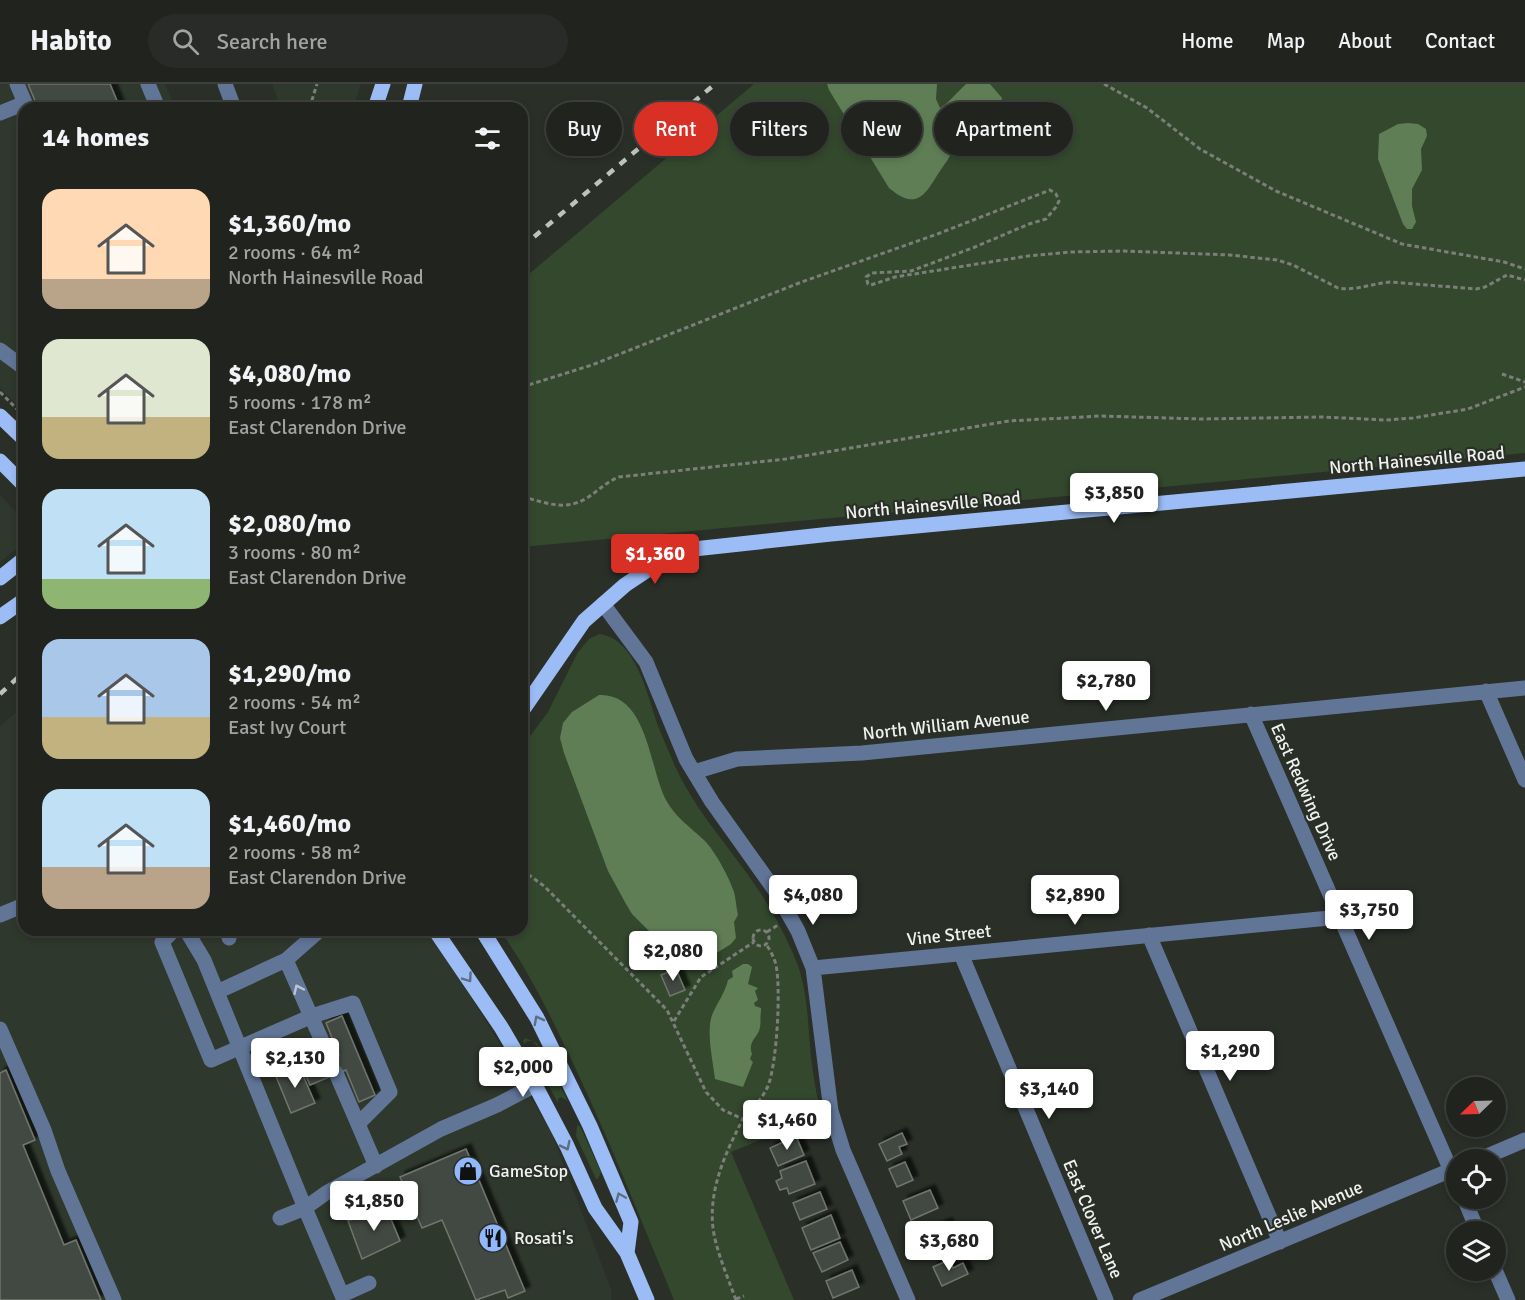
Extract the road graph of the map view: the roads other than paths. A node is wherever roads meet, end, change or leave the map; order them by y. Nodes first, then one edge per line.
1 (17, 84) edge
2 (148, 84) edge
3 (225, 84) edge
4 (382, 84) edge
5 (415, 84) edge
6 (24, 102) edge
7 (156, 102) edge
8 (232, 102) edge
9 (377, 102) edge
10 (410, 102) edge
11 (18, 108) edge
12 (0, 113) edge
13 (0, 350) edge
14 (18, 364) edge
15 (0, 416) edge
16 (18, 433) edge
17 (0, 461) edge
18 (1525, 469) edge
19 (18, 478) edge
20 (18, 564) edge
21 (0, 578) edge
22 (18, 604) edge
23 (603, 604) junction
24 (0, 617) edge
25 (1525, 688) edge
26 (1486, 691) junction
27 (528, 702) edge
28 (1251, 714) junction
29 (694, 772) junction
30 (1525, 780) edge
31 (18, 908) edge
32 (0, 915) edge
33 (1340, 917) junction
34 (1149, 935) junction
35 (168, 936) edge
36 (190, 936) edge
37 (313, 936) edge
38 (439, 936) edge
39 (486, 936) edge
40 (961, 954) junction
41 (286, 960) junction
42 (813, 968) junction
43 (217, 992) junction
44 (312, 1016) junction
45 (1, 1034) edge
46 (239, 1047) junction
47 (330, 1059) dead end
48 (336, 1073) dead end
49 (535, 1085) junction
50 (358, 1124) junction
51 (1525, 1140) edge
52 (1504, 1149) edge
53 (1446, 1154) edge
54 (376, 1166) junction
55 (1446, 1177) edge
56 (305, 1208) junction
57 (280, 1218) dead end
58 (1280, 1242) junction
59 (627, 1253) junction
60 (1500, 1281) edge
61 (369, 1283) dead end
62 (343, 1297) edge
63 (114, 1300) edge
64 (647, 1300) edge
65 (908, 1300) edge
66 (1106, 1300) edge
67 (1140, 1300) edge
68 (1508, 1300) edge

1 - 6 street
2 - 7 street
3 - 8 street
4 - 9 main road
5 - 10 main road
11 - 12 street
13 - 14 street
15 - 16 main road
17 - 19 main road
18 - 23 main road, North Hainesville Road
20 - 21 main road
22 - 24 main road
23 - 27 main road, North Hainesville Road
23 - 29 street
25 - 26 street, North William Avenue
26 - 28 street, North William Avenue
26 - 30 street
28 - 29 street, North William Avenue
28 - 33 street, East Redwing Drive
29 - 42 street
31 - 32 street
33 - 34 street, Vine Street
33 - 53 street, East Redwing Drive
34 - 40 street, Vine Street
34 - 58 street
35 - 46 street
36 - 43 street
37 - 41 street
38 -> 49 main road
59 -> 39 main road
40 - 42 street, Vine Street
40 - 66 street, East Clover Lane
41 - 43 street
44 -> 41 street
42 - 65 street
43 - 46 street
44 - 46 street
44 - 47 street
44 - 50 street
45 - 63 street
46 - 56 street
48 - 50 street
49 - 54 street
49 -> 59 main road
50 - 54 street
51 - 52 street
54 - 56 street
55 - 58 street, North Leslie Avenue
56 - 57 street
56 - 62 street
58 - 67 street, North Leslie Avenue
59 - 64 main road
60 - 68 street
61 - 62 street

